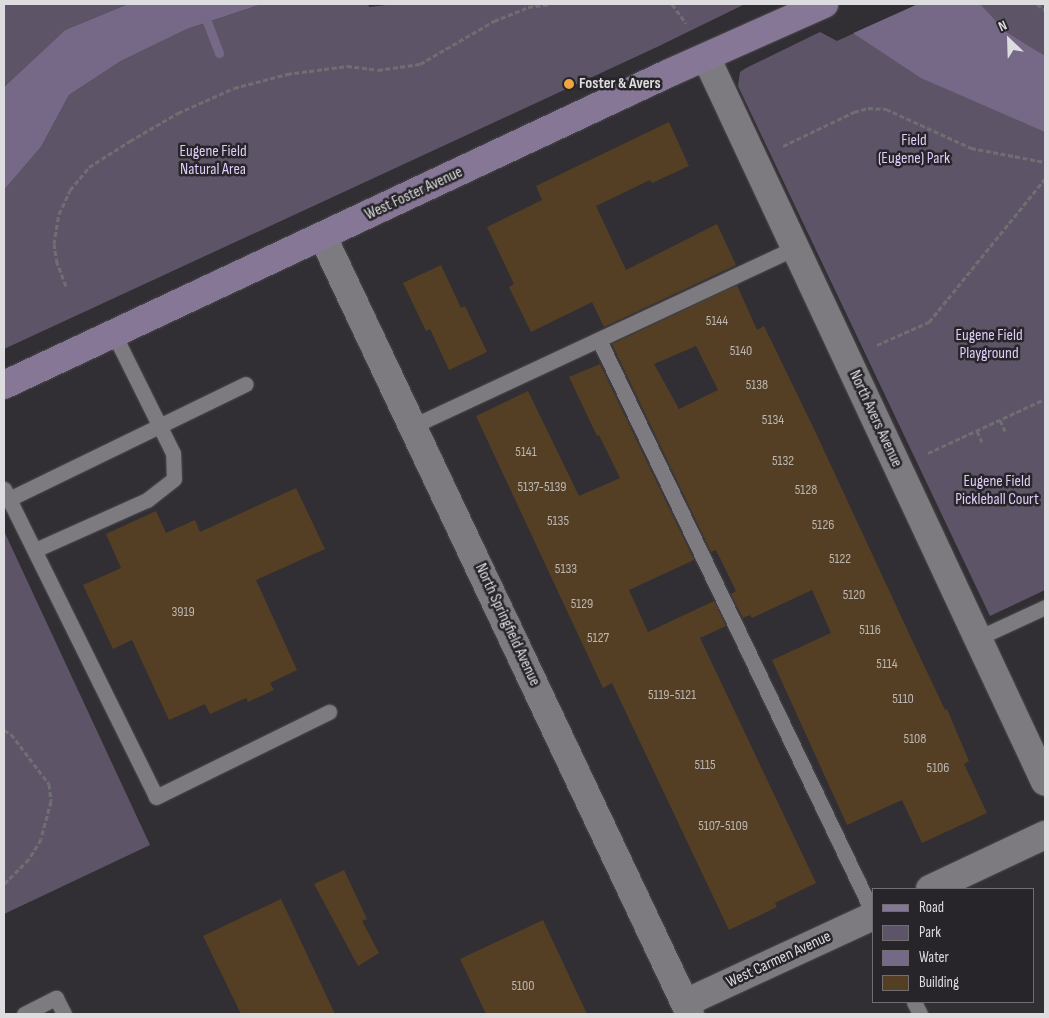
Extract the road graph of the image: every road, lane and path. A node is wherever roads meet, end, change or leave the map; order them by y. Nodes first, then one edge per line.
1 (550, 4) edge
2 (672, 4) edge
3 (824, 4) edge
4 (1038, 4) edge
5 (1045, 10) edge
6 (686, 23) dead end
7 (706, 57) junction
8 (783, 146) dead end
9 (1045, 162) edge
10 (1045, 178) edge
11 (323, 237) junction
12 (795, 248) junction
13 (66, 286) dead end
14 (114, 334) junction
15 (599, 340) junction
16 (877, 345) dead end
17 (246, 384) dead end
18 (4, 385) edge
19 (1045, 399) edge
20 (1000, 420) junction
21 (160, 425) junction
22 (413, 426) junction
23 (977, 431) junction
24 (1005, 431) dead end
25 (982, 442) dead end
26 (928, 453) dead end
27 (6, 494) edge
28 (35, 550) junction
29 (1045, 607) edge
30 (978, 638) junction
31 (329, 712) dead end
32 (4, 730) edge
33 (1045, 782) edge
34 (1045, 835) edge
35 (4, 884) edge
36 (932, 888) edge
37 (872, 913) edge
38 (872, 916) edge
39 (687, 1009) edge
40 (24, 1014) edge
41 (64, 1014) edge

1 - 13 path
2 - 6 path
3 - 7 main road, West Foster Avenue
4 - 5 path
7 - 11 main road, West Foster Avenue
7 - 12 street, North Avers Avenue
8 - 9 path
10 - 16 path
11 - 14 main road, West Foster Avenue
11 - 22 street, North Springfield Avenue
12 - 15 lane
12 - 30 street, North Avers Avenue
14 - 18 main road, West Foster Avenue
14 - 21 lane
15 - 22 lane
15 - 37 lane
17 - 21 lane
19 - 20 path
20 - 23 path
20 - 24 path
21 - 27 lane
21 - 28 lane
22 - 39 street, North Springfield Avenue
23 - 25 path
23 - 26 path
27 - 28 lane
28 - 31 lane
29 - 30 lane
30 - 33 street, North Avers Avenue
32 - 35 path
34 - 36 street
38 - 39 street, West Carmen Avenue
40 - 41 lane

